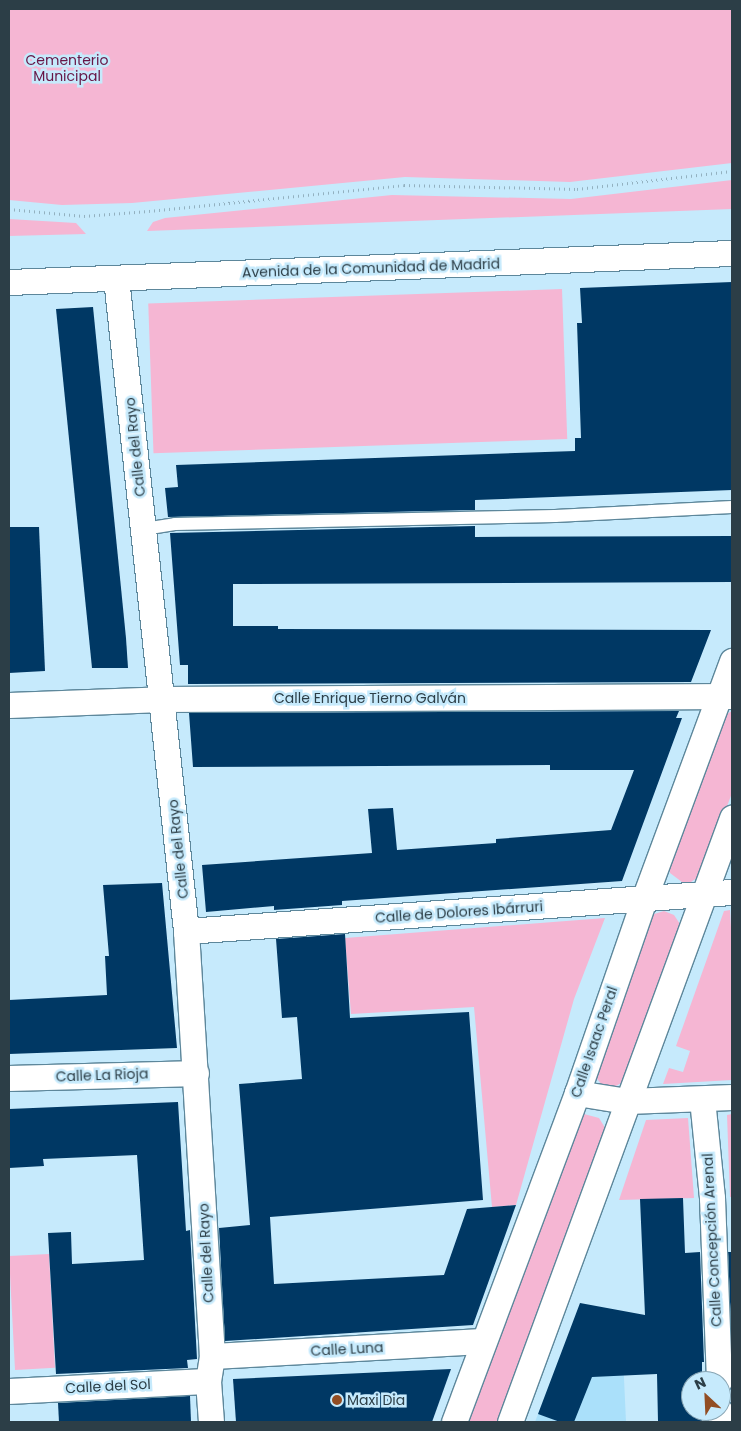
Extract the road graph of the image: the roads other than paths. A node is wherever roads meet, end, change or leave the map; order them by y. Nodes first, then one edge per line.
1 (732, 253) edge
2 (116, 278) junction
3 (9, 282) edge
4 (732, 507) edge
5 (144, 529) junction
6 (732, 661) edge
7 (726, 696) edge
8 (162, 699) junction
9 (9, 704) edge
10 (732, 818) edge
11 (732, 892) edge
12 (705, 893) junction
13 (644, 899) junction
14 (186, 932) junction
15 (196, 1072) junction
16 (9, 1078) edge
17 (577, 1093) junction
18 (732, 1097) edge
19 (702, 1099) junction
20 (627, 1101) junction
21 (483, 1341) junction
22 (212, 1356) junction
23 (719, 1371) edge
24 (208, 1381) junction
25 (9, 1391) edge
26 (211, 1422) edge
27 (454, 1422) edge
28 (510, 1422) edge

1 - 2 street, Avenida de la Comunidad de Madrid
2 - 3 street, Avenida de la Comunidad de Madrid
2 - 5 street, Calle del Rayo
4 - 5 lane
5 - 8 street, Calle del Rayo
6 - 7 street, Calle Isaac Peral
7 - 8 street, Calle Enrique Tierno Galván
7 - 13 street, Calle Isaac Peral
8 - 9 street, Calle Enrique Tierno Galván
8 - 14 street, Calle del Rayo
10 - 12 street
11 - 12 street, Calle de Dolores Ibárruri
12 - 13 street, Calle de Dolores Ibárruri
12 - 20 street
13 - 14 street, Calle de Dolores Ibárruri
13 - 17 street, Calle Isaac Peral
14 - 15 street, Calle del Rayo
15 - 16 street, Calle La Rioja
15 - 22 street, Calle del Rayo
17 - 20 street
17 - 21 street, Calle Isaac Peral
18 - 19 street
19 - 20 street
19 - 23 street, Calle Concepción Arenal
20 - 28 street
21 - 22 street, Calle Luna
21 - 27 street, Calle Isaac Peral
22 - 24 street, Calle del Rayo
24 - 25 street, Calle del Sol
24 - 26 street, Calle del Rayo

